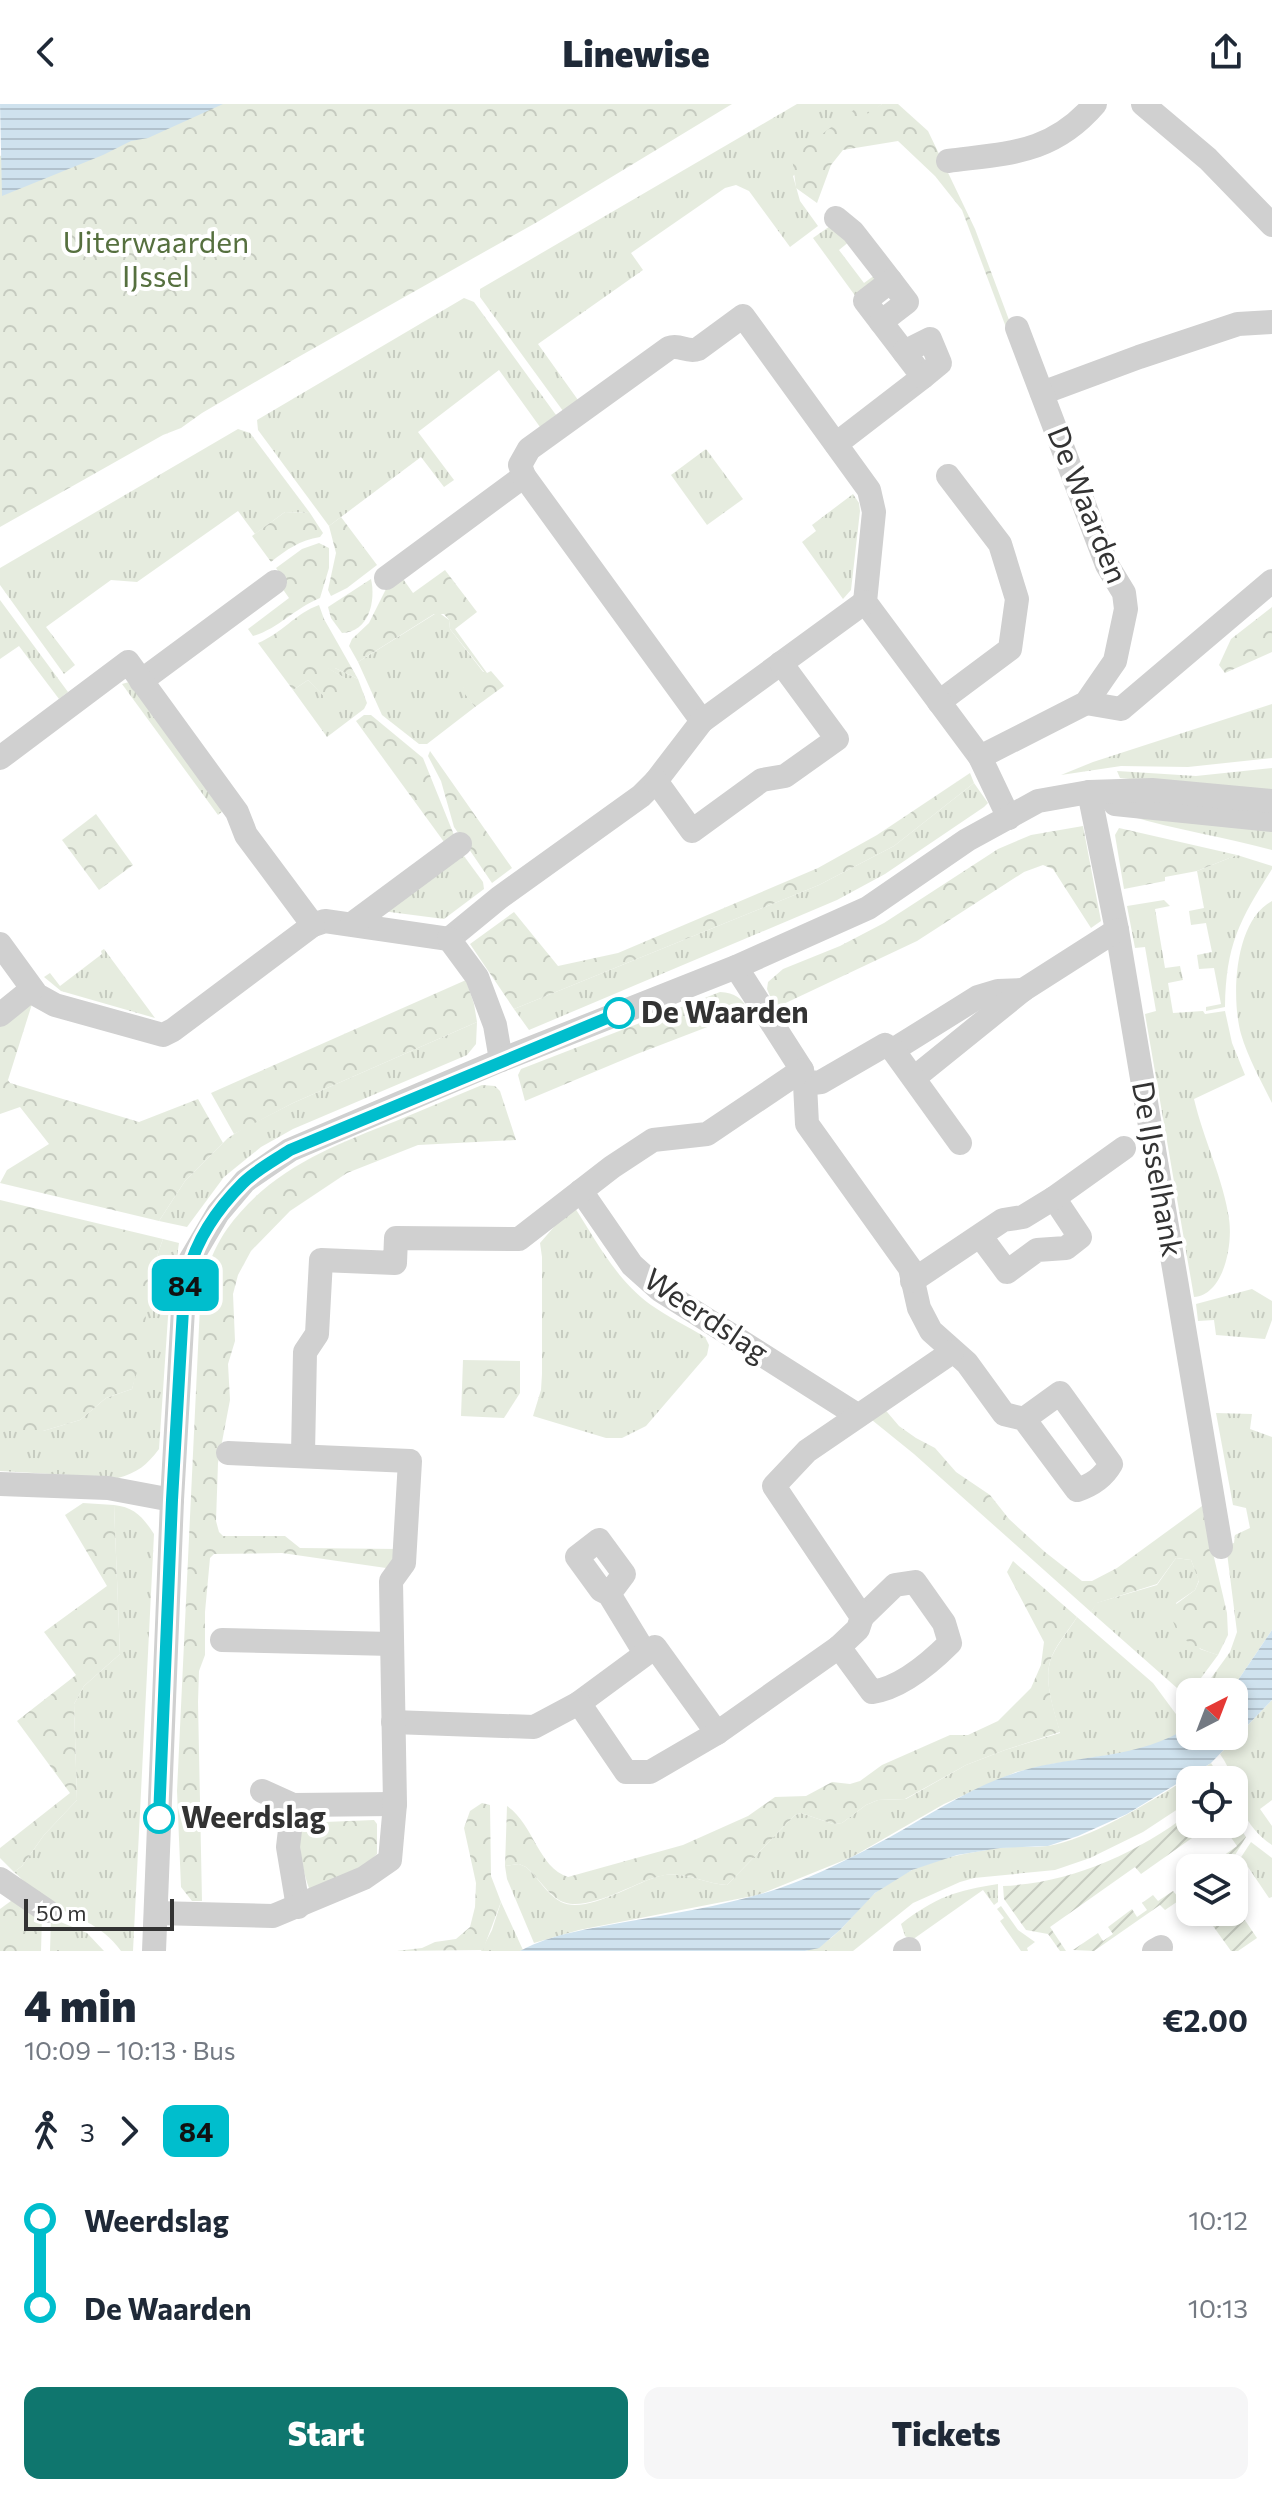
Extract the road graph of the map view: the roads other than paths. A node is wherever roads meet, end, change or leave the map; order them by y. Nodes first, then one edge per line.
1 (1095, 104) edge
2 (1143, 104) edge
3 (948, 161) dead end
4 (836, 218) dead end
5 (1272, 225) edge
6 (1272, 322) edge
7 (1017, 328) dead end
8 (1042, 393) junction
9 (836, 444) junction
10 (524, 476) junction
11 (948, 476) dead end
12 (386, 578) dead end
13 (1272, 581) edge
14 (275, 582) dead end
15 (865, 602) junction
16 (781, 663) junction
17 (141, 681) junction
18 (939, 702) junction
19 (1086, 703) junction
20 (702, 721) junction
21 (980, 757) junction
22 (0, 758) edge
23 (656, 781) junction
24 (1089, 799) junction
25 (1272, 801) edge
26 (1009, 818) junction
27 (1272, 820) edge
28 (460, 844) dead end
29 (352, 924) junction
30 (313, 925) junction
31 (1117, 930) junction
32 (449, 939) junction
33 (0, 944) edge
34 (736, 967) junction
35 (32, 989) junction
36 (1023, 990) junction
37 (0, 1015) edge
38 (893, 1050) junction
39 (501, 1060) junction
40 (804, 1077) junction
41 (914, 1078) junction
42 (960, 1143) dead end
43 (1124, 1148) dead end
44 (581, 1191) junction
45 (1054, 1198) junction
46 (981, 1237) junction
47 (912, 1281) junction
48 (952, 1352) junction
49 (857, 1415) junction
50 (1024, 1419) dead end
51 (228, 1453) dead end
52 (303, 1454) junction
53 (0, 1484) edge
54 (172, 1500) junction
55 (1221, 1547) dead end
56 (609, 1594) dead end
57 (862, 1617) junction
58 (222, 1640) dead end
59 (392, 1644) junction
60 (839, 1647) junction
61 (645, 1653) junction
62 (579, 1703) junction
63 (393, 1722) junction
64 (717, 1733) junction
65 (262, 1791) dead end
66 (395, 1804) junction
67 (293, 1805) junction
68 (0, 1879) edge
69 (298, 1907) junction
70 (47, 1911) dead end
71 (156, 1913) junction
72 (154, 1951) edge

1 - 3 street
2 - 5 street
4 - 9 street
6 - 8 street
7 - 8 street, De Waarden
8 - 19 street, De Waarden
9 - 10 street
9 - 15 street
10 - 12 street
10 - 20 street
11 - 18 street
13 - 19 street
14 - 17 street
15 - 16 street
15 - 18 street
16 - 20 street
16 - 23 street
17 - 22 street
17 - 30 street
18 - 21 street
19 - 21 street, De Waarden
20 - 23 street
21 - 26 street
23 - 32 street
24 - 25 street
24 - 26 street
24 - 27 street
24 - 31 street, De IJsselhank
26 - 34 street
28 - 29 street
29 - 30 street
29 - 32 street
30 - 35 street
31 - 36 street
31 - 55 street, De IJsselhank
32 - 39 street
33 - 35 street
34 - 39 street
34 - 40 street
35 - 37 street
36 - 38 street
36 - 41 street
38 - 40 street
38 - 41 street
39 - 54 street
40 - 44 street
40 - 47 street
41 - 42 street
43 - 45 street
44 - 49 street, Weerdslag
44 - 52 street
45 - 46 street
45 - 46 street
46 - 47 street
47 - 48 street
48 - 49 street
48 - 50 street
49 - 57 street
51 - 52 street
52 - 59 street
53 - 54 street
54 - 71 street
56 - 61 street
57 - 60 street
57 - 60 street
58 - 59 street
59 - 63 street
60 - 64 street
61 - 62 street
61 - 64 street
62 - 63 street
62 - 64 street
63 - 66 street
65 - 67 street
66 - 67 street
66 - 69 street
67 - 69 street
68 - 70 street
69 - 71 street
71 - 72 street

